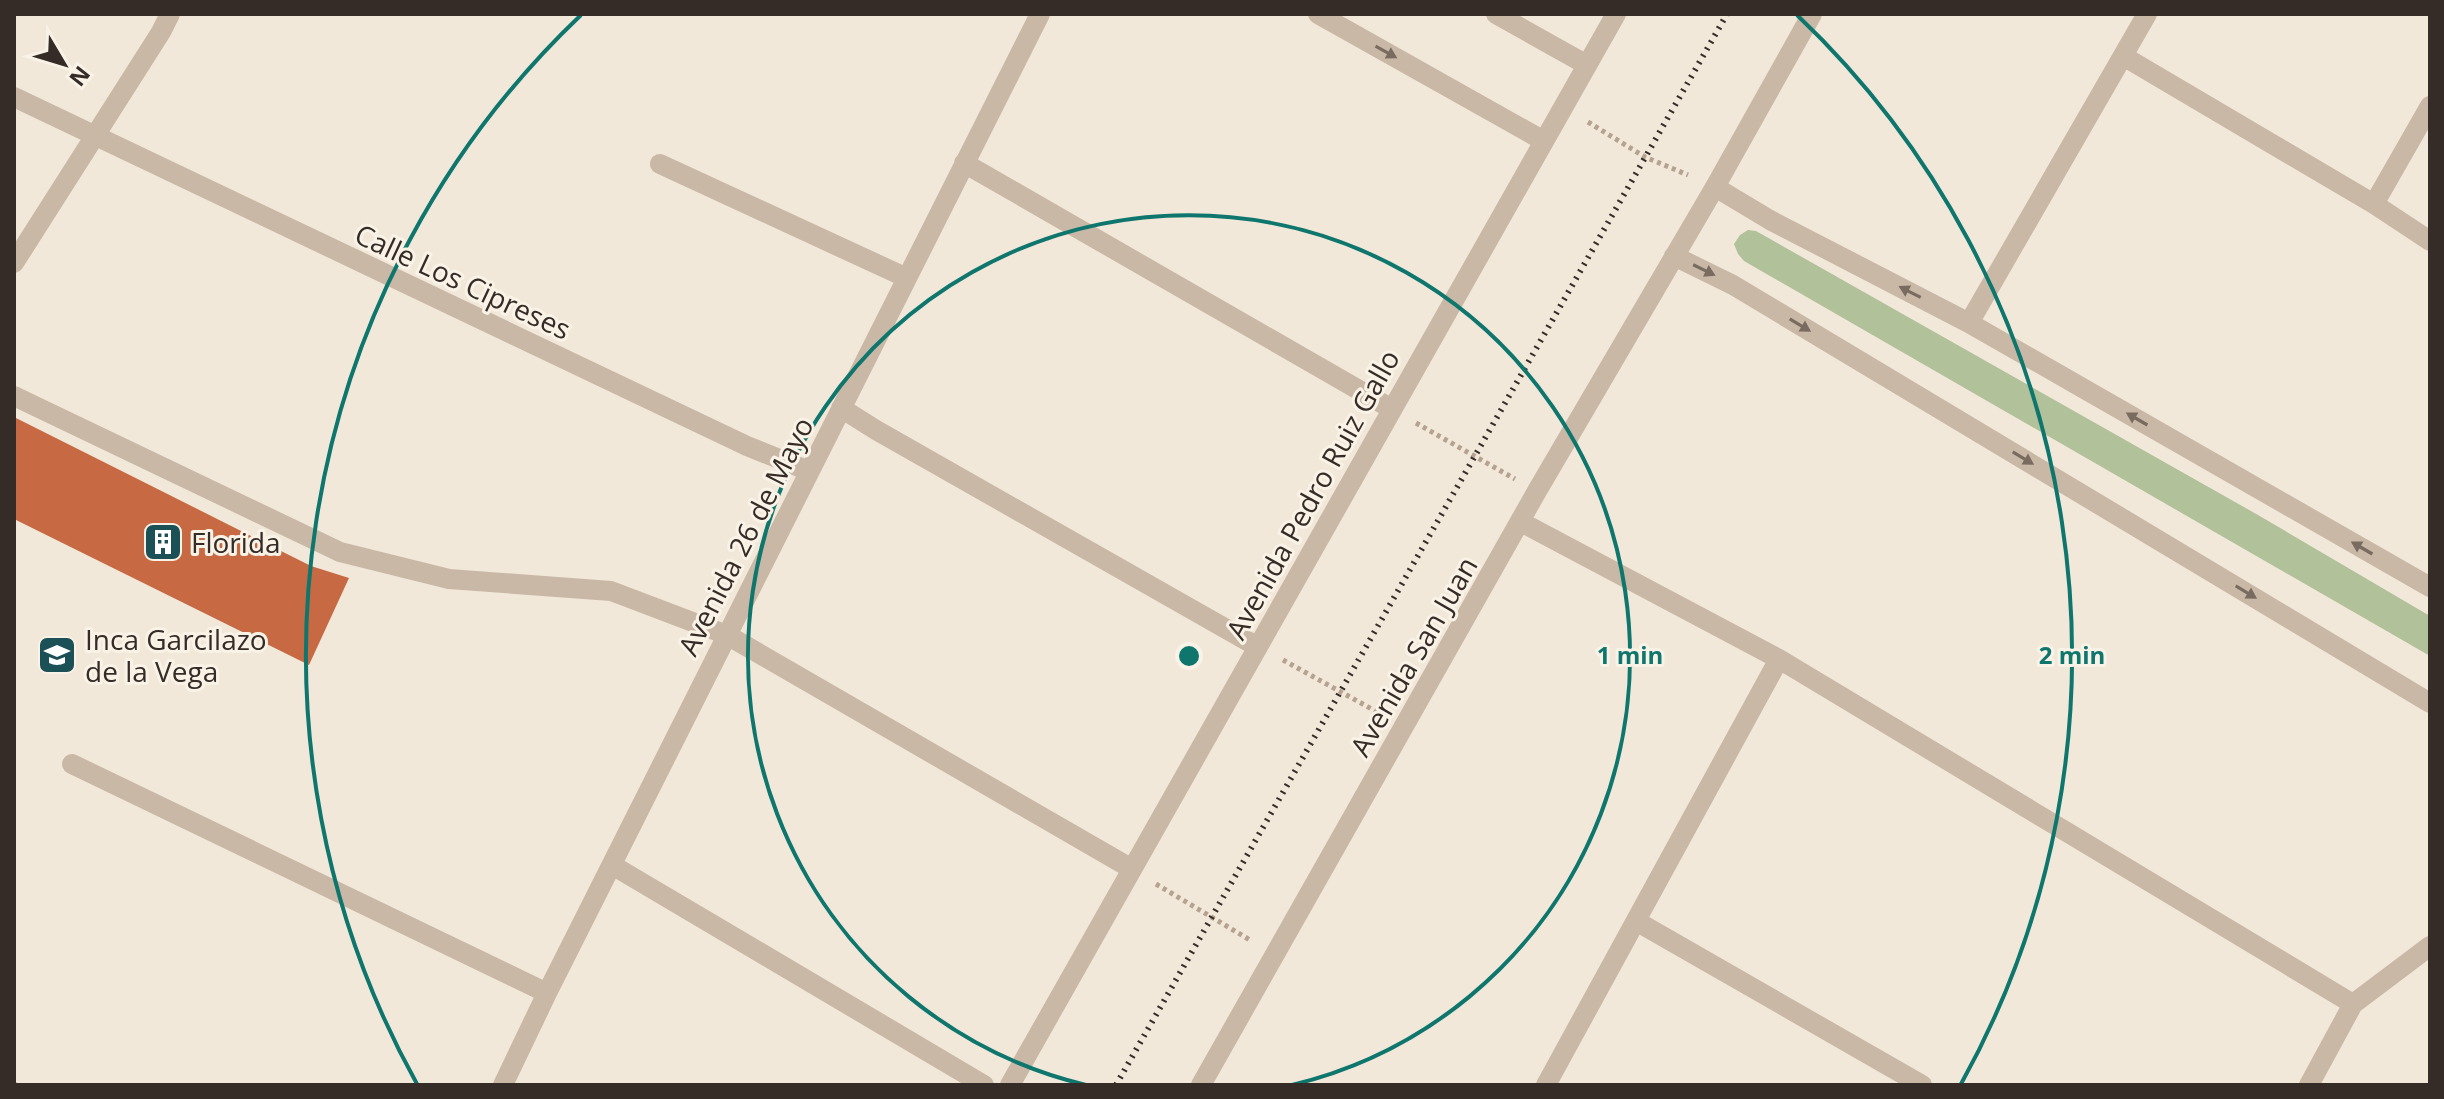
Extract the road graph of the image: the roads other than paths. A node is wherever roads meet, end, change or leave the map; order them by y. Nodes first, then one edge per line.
1 (170, 14) edge
2 (1040, 14) edge
3 (1318, 14) edge
4 (1496, 14) edge
5 (1616, 14) edge
6 (1812, 14) edge
7 (2147, 14) edge
8 (2123, 56) junction
9 (1587, 65) junction
10 (14, 97) edge
11 (2430, 106) edge
12 (94, 137) junction
13 (1544, 141) junction
14 (964, 163) junction
15 (660, 164) dead end
16 (1715, 187) junction
17 (2374, 204) junction
18 (2430, 241) edge
19 (1674, 256) junction
20 (14, 263) edge
21 (907, 278) junction
22 (1969, 323) junction
23 (14, 396) edge
24 (841, 408) junction
25 (1392, 409) junction
26 (809, 471) junction
27 (1521, 522) junction
28 (2430, 587) edge
29 (727, 635) junction
30 (1258, 647) junction
31 (1779, 659) junction
32 (2430, 703) edge
33 (72, 764) dead end
34 (612, 865) junction
35 (1132, 869) junction
36 (1636, 921) junction
37 (2430, 946) edge
38 (547, 993) junction
39 (2353, 1004) junction
40 (503, 1085) edge
41 (984, 1085) edge
42 (1010, 1085) edge
43 (1201, 1085) edge
44 (1546, 1085) edge
45 (1922, 1085) edge
46 (2309, 1085) edge

1 - 12 street
2 - 14 street, Avenida 26 de Mayo
3 -> 13 street
4 - 9 street
5 - 9 street, Avenida Pedro Ruiz Gallo
6 - 16 street, Avenida San Juan
7 - 8 street
8 - 17 street
8 - 22 street
9 - 13 street, Avenida Pedro Ruiz Gallo
10 - 12 street, Calle Los Cipreses
11 - 17 street
12 - 20 street
12 - 26 street, Calle Los Cipreses
13 - 25 street, Avenida Pedro Ruiz Gallo
14 - 21 street, Avenida 26 de Mayo
14 - 25 street
15 - 21 street
16 - 19 street, Avenida San Juan
22 -> 16 street
17 - 18 street
19 - 27 street, Avenida San Juan
19 -> 32 street
21 - 24 street, Avenida 26 de Mayo
28 -> 22 street
23 - 29 street
24 - 26 street, Avenida 26 de Mayo
24 - 30 street
25 - 30 street, Avenida Pedro Ruiz Gallo
26 - 29 street, Avenida 26 de Mayo
27 - 31 street
27 - 43 street, Avenida San Juan
29 - 34 street, Avenida 26 de Mayo
29 - 35 street
30 - 35 street, Avenida Pedro Ruiz Gallo
31 - 36 street
31 - 39 street
33 - 38 street
34 - 38 street, Avenida 26 de Mayo
34 - 41 street
35 - 42 street, Avenida Pedro Ruiz Gallo
36 - 44 street
36 - 45 street
37 - 39 street
38 - 40 street, Avenida 26 de Mayo
39 - 46 street

